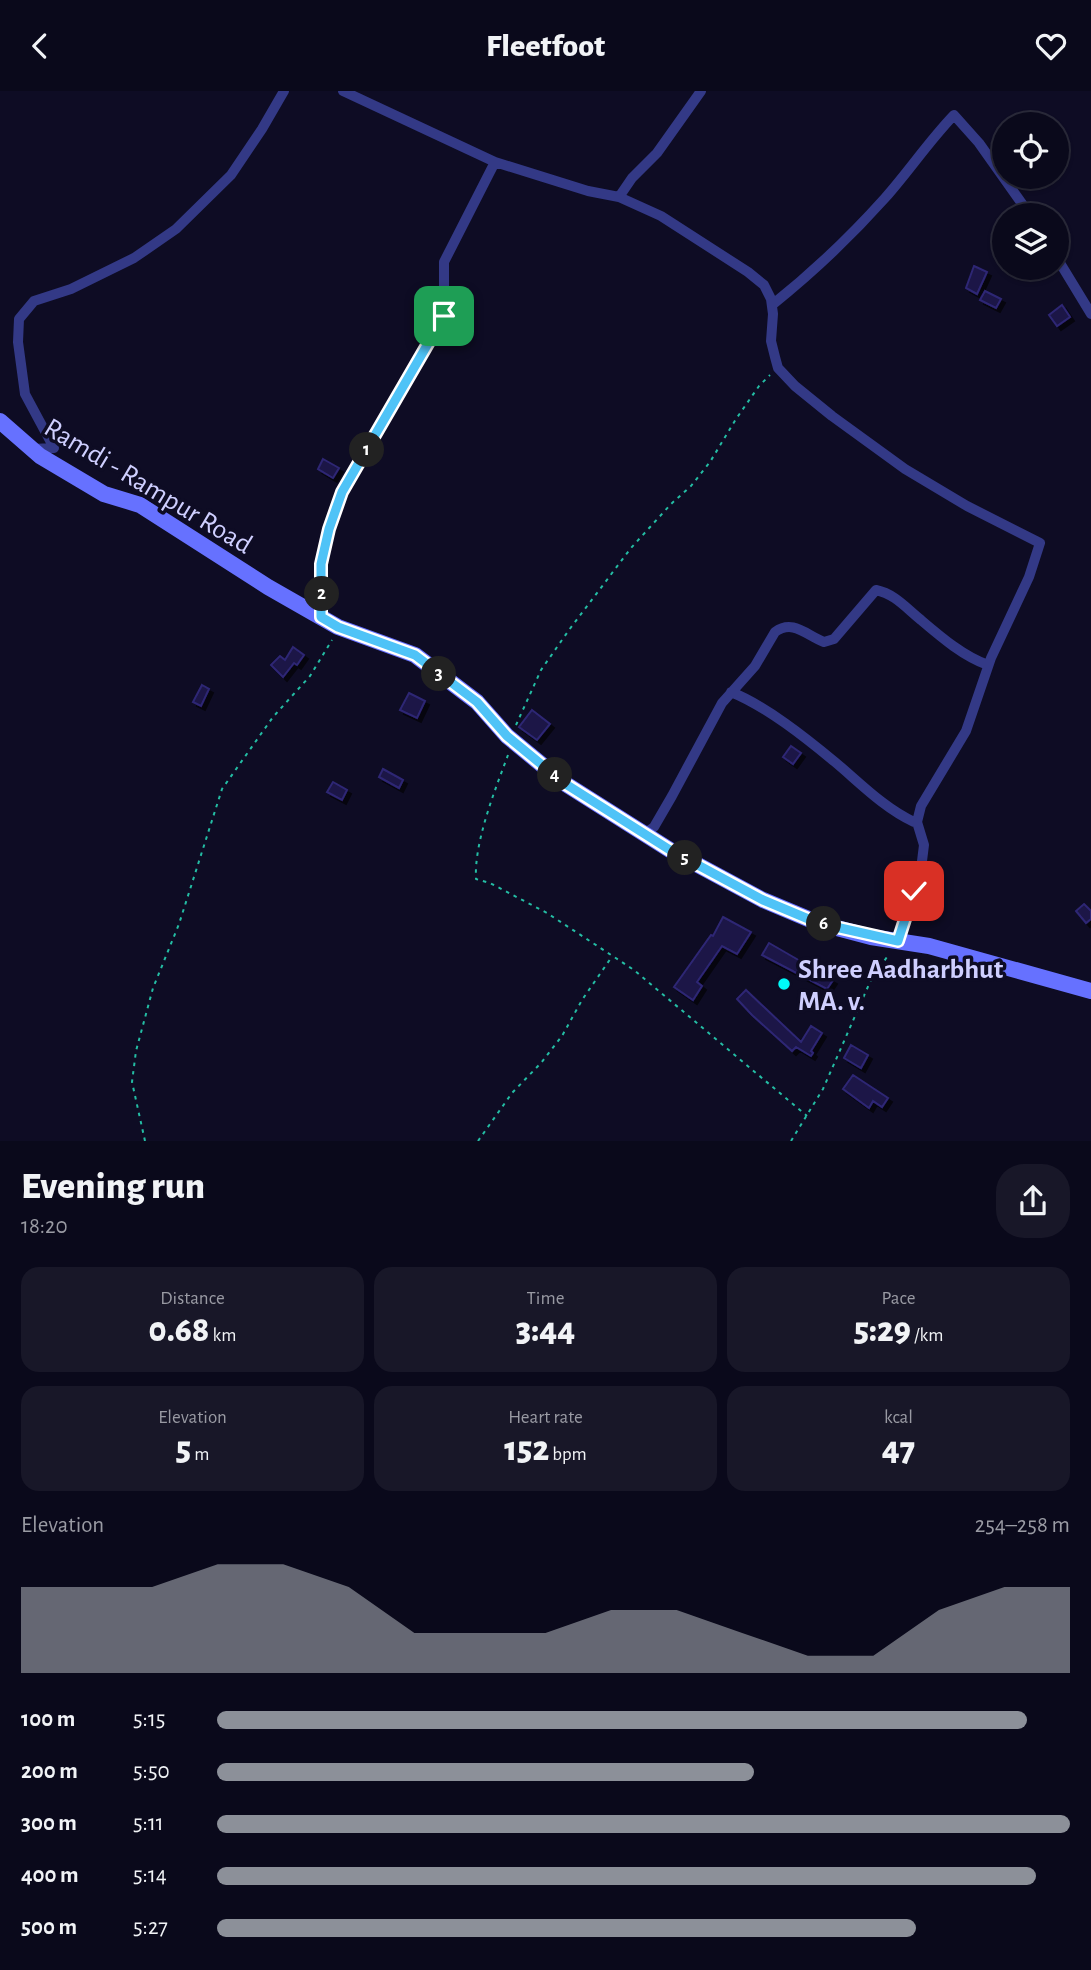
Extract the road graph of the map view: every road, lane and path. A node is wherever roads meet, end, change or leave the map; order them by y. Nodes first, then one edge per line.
1 (284, 91) edge
2 (343, 91) edge
3 (701, 91) edge
4 (495, 162) junction
5 (619, 197) junction
6 (1022, 203) edge
7 (1069, 278) edge
8 (772, 305) junction
9 (1091, 314) edge
10 (778, 368) junction
11 (0, 421) edge
12 (32, 449) junction
13 (321, 617) junction
14 (338, 627) junction
15 (988, 665) junction
16 (731, 691) junction
17 (510, 738) junction
18 (914, 822) dead end
19 (644, 834) junction
20 (898, 941) junction
21 (612, 957) junction
22 (1091, 991) edge
23 (807, 1116) junction
24 (145, 1140) edge
25 (478, 1140) edge
26 (791, 1140) edge

1 - 12 street
2 - 4 street
3 - 5 street
4 - 5 street
4 - 13 street
5 - 8 street
6 - 8 street
7 - 9 street
8 - 10 street
10 - 15 street
10 - 17 path
11 - 12 main road, Ramdi - Rampur Road
12 - 13 main road, Ramdi - Rampur Road
13 - 14 main road, Ramdi - Rampur Road
14 - 17 main road, Ramdi - Rampur Road
14 - 24 path
15 - 16 street
15 - 20 street
16 - 18 street
16 - 19 street
17 - 19 main road, Ramdi - Rampur Road
17 - 21 path
19 - 20 main road, Ramdi - Rampur Road
20 - 22 main road, Ramdi - Rampur Road
20 - 23 path
21 - 23 path
21 - 25 path
23 - 26 path

